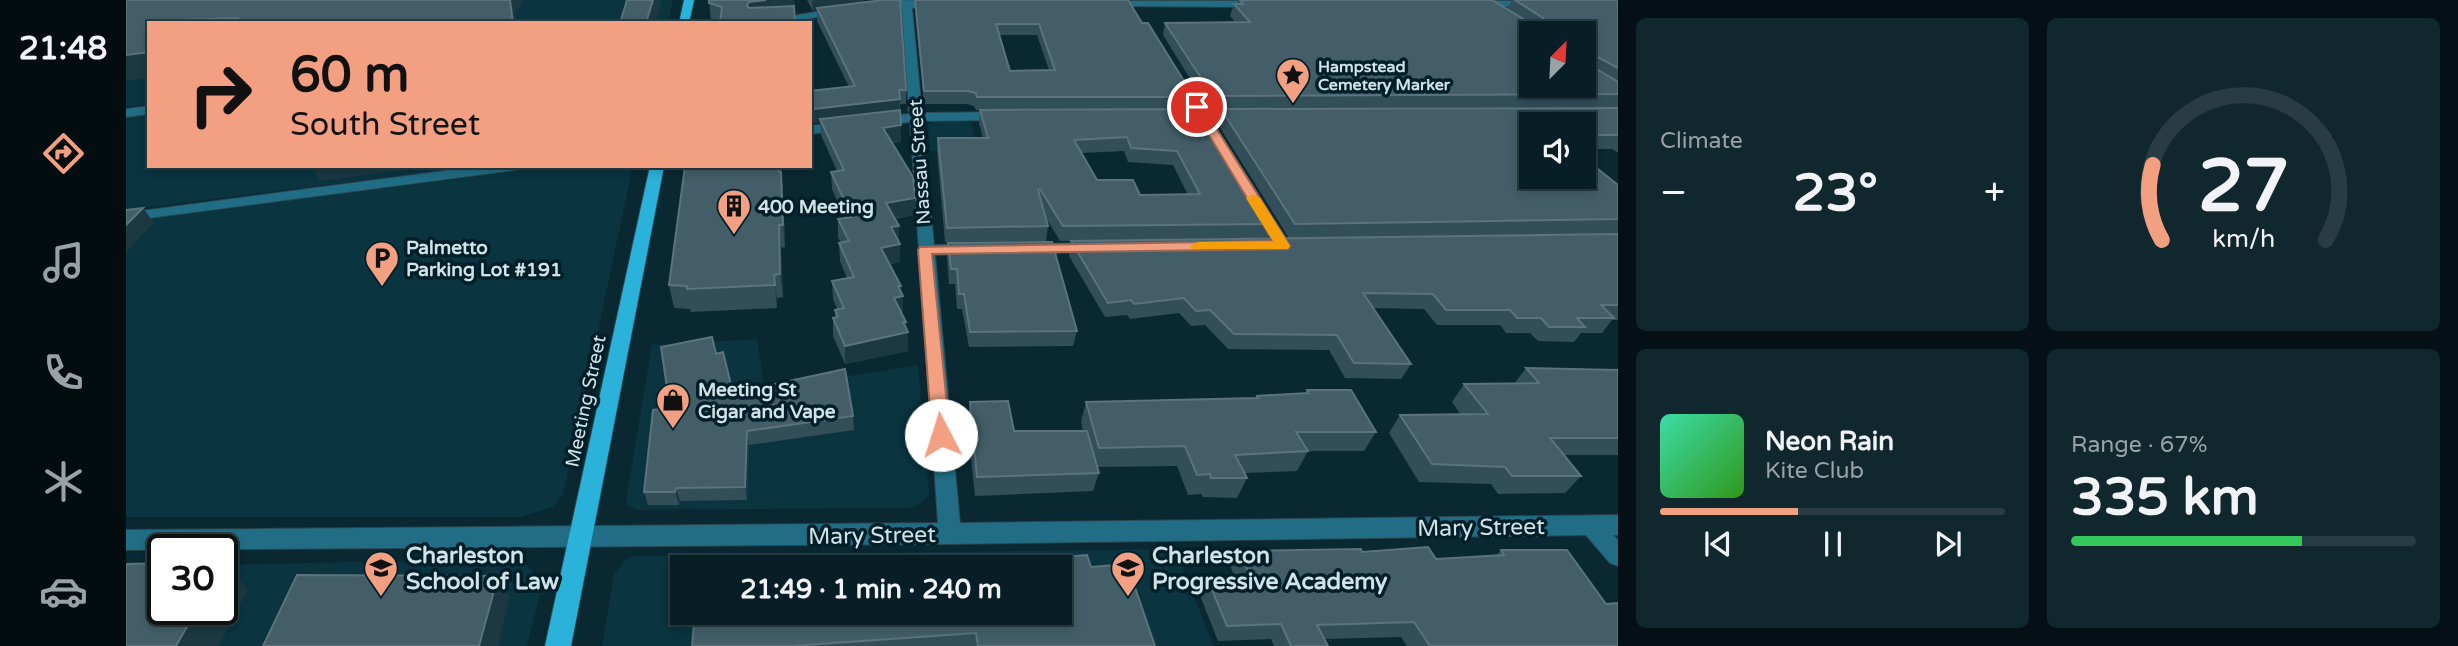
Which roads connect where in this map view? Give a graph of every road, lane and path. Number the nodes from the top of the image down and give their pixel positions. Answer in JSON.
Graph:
{"nodes":[{"id":1,"x":689,"y":0,"type":"edge"},
{"id":2,"x":906,"y":2,"type":"edge"},
{"id":3,"x":1134,"y":2,"type":"edge"},
{"id":4,"x":1484,"y":2,"type":"edge"},
{"id":5,"x":1094,"y":4,"type":"edge"},
{"id":6,"x":1270,"y":4,"type":"edge"},
{"id":7,"x":1464,"y":4,"type":"edge"},
{"id":8,"x":1542,"y":4,"type":"edge"},
{"id":9,"x":942,"y":5,"type":"edge"},
{"id":10,"x":1502,"y":14,"type":"edge"},
{"id":11,"x":684,"y":21,"type":"edge"},
{"id":12,"x":771,"y":21,"type":"edge"},
{"id":13,"x":1145,"y":21,"type":"edge"},
{"id":14,"x":1190,"y":95,"type":"edge"},
{"id":15,"x":147,"y":110,"type":"edge"},
{"id":16,"x":126,"y":113,"type":"edge"},
{"id":17,"x":1202,"y":114,"type":"junction"},
{"id":18,"x":1260,"y":114,"type":"edge"},
{"id":19,"x":1174,"y":115,"type":"edge"},
{"id":20,"x":1011,"y":116,"type":"edge"},
{"id":21,"x":917,"y":117,"type":"junction"},
{"id":22,"x":1210,"y":127,"type":"edge"},
{"id":23,"x":812,"y":130,"type":"edge"},
{"id":24,"x":499,"y":168,"type":"edge"},
{"id":25,"x":657,"y":168,"type":"edge"},
{"id":26,"x":1253,"y":198,"type":"edge"},
{"id":27,"x":126,"y":217,"type":"edge"},
{"id":28,"x":1262,"y":246,"type":"edge"},
{"id":29,"x":1115,"y":248,"type":"edge"},
{"id":30,"x":989,"y":249,"type":"edge"},
{"id":31,"x":1016,"y":249,"type":"edge"},
{"id":32,"x":925,"y":250,"type":"junction"},
{"id":33,"x":1591,"y":525,"type":"junction"},
{"id":34,"x":1618,"y":525,"type":"edge"},
{"id":35,"x":950,"y":534,"type":"junction"},
{"id":36,"x":580,"y":538,"type":"junction"},
{"id":37,"x":126,"y":540,"type":"edge"},
{"id":38,"x":1618,"y":556,"type":"edge"},
{"id":39,"x":558,"y":646,"type":"edge"}],
"edges":[{"from":1,"to":11,"type":"main road"},
{"from":2,"to":9,"type":"street"},
{"from":2,"to":12,"type":"street"},
{"from":2,"to":21,"type":"street","name":"Nassau Street"},
{"from":3,"to":5,"type":"street"},
{"from":3,"to":6,"type":"street"},
{"from":3,"to":13,"type":"street"},
{"from":4,"to":7,"type":"street"},
{"from":4,"to":8,"type":"street"},
{"from":4,"to":10,"type":"street"},
{"from":14,"to":17,"type":"street"},
{"from":15,"to":16,"type":"street"},
{"from":17,"to":18,"type":"street"},
{"from":17,"to":19,"type":"street"},
{"from":17,"to":22,"type":"street"},
{"from":20,"to":21,"type":"street"},
{"from":21,"to":23,"type":"street"},
{"from":21,"to":32,"type":"street","name":"Nassau Street"},
{"from":24,"to":27,"type":"street"},
{"from":25,"to":36,"type":"main road","name":"Meeting Street"},
{"from":26,"to":28,"type":"street"},
{"from":29,"to":31,"type":"street"},
{"from":30,"to":32,"type":"street"},
{"from":32,"to":35,"type":"street","name":"Nassau Street"},
{"from":33,"to":34,"type":"street","name":"Mary Street"},
{"from":33,"to":35,"type":"street","name":"Mary Street"},
{"from":33,"to":38,"type":"street"},
{"from":35,"to":36,"type":"street","name":"Mary Street"},
{"from":36,"to":37,"type":"street","name":"Mary Street"},
{"from":36,"to":39,"type":"main road","name":"Meeting Street"}]}
